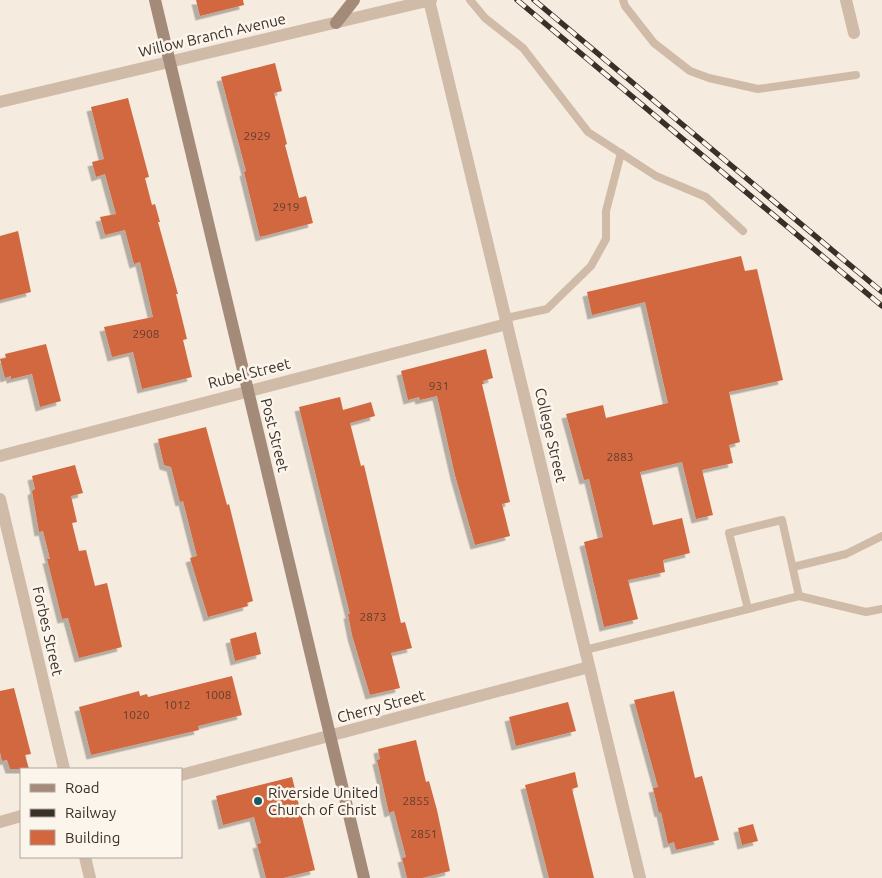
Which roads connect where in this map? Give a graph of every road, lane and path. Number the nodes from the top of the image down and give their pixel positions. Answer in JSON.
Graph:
{"nodes":[{"id":1,"x":155,"y":0,"type":"edge"},
{"id":2,"x":354,"y":0,"type":"edge"},
{"id":3,"x":430,"y":0,"type":"edge"},
{"id":4,"x":470,"y":0,"type":"edge"},
{"id":5,"x":623,"y":0,"type":"edge"},
{"id":6,"x":846,"y":0,"type":"edge"},
{"id":7,"x":336,"y":23,"type":"junction"},
{"id":8,"x":854,"y":33,"type":"dead end"},
{"id":9,"x":169,"y":61,"type":"junction"},
{"id":10,"x":856,"y":75,"type":"dead end"},
{"id":11,"x":0,"y":102,"type":"edge"},
{"id":12,"x":620,"y":153,"type":"junction"},
{"id":13,"x":743,"y":231,"type":"dead end"},
{"id":14,"x":507,"y":321,"type":"junction"},
{"id":15,"x":247,"y":390,"type":"junction"},
{"id":16,"x":0,"y":456,"type":"edge"},
{"id":17,"x":0,"y":499,"type":"edge"},
{"id":18,"x":882,"y":536,"type":"edge"},
{"id":19,"x":793,"y":568,"type":"junction"},
{"id":20,"x":800,"y":596,"type":"junction"},
{"id":21,"x":748,"y":609,"type":"junction"},
{"id":22,"x":882,"y":609,"type":"edge"},
{"id":23,"x":585,"y":650,"type":"junction"},
{"id":24,"x":589,"y":667,"type":"junction"},
{"id":25,"x":331,"y":736,"type":"junction"},
{"id":26,"x":64,"y":768,"type":"edge"},
{"id":27,"x":182,"y":775,"type":"edge"},
{"id":28,"x":20,"y":816,"type":"edge"},
{"id":29,"x":0,"y":822,"type":"edge"},
{"id":30,"x":85,"y":858,"type":"edge"},
{"id":31,"x":90,"y":878,"type":"edge"},
{"id":32,"x":364,"y":878,"type":"edge"},
{"id":33,"x":640,"y":878,"type":"edge"}],
"edges":[{"from":1,"to":9,"type":"street","name":"Post Street"},
{"from":2,"to":7,"type":"street"},
{"from":3,"to":7,"type":"street","name":"Willow Branch Avenue"},
{"from":3,"to":14,"type":"street","name":"College Street"},
{"from":4,"to":12,"type":"lane"},
{"from":5,"to":10,"type":"lane"},
{"from":6,"to":8,"type":"street"},
{"from":7,"to":9,"type":"street","name":"Willow Branch Avenue"},
{"from":9,"to":11,"type":"street","name":"Willow Branch Avenue"},
{"from":9,"to":15,"type":"street","name":"Post Street"},
{"from":12,"to":13,"type":"lane"},
{"from":12,"to":14,"type":"lane"},
{"from":14,"to":15,"type":"street","name":"Rubel Street"},
{"from":14,"to":23,"type":"street","name":"College Street"},
{"from":15,"to":16,"type":"street","name":"Rubel Street"},
{"from":15,"to":25,"type":"street","name":"Post Street"},
{"from":17,"to":26,"type":"street","name":"Forbes Street"},
{"from":18,"to":19,"type":"lane"},
{"from":19,"to":20,"type":"lane"},
{"from":19,"to":21,"type":"lane"},
{"from":20,"to":21,"type":"lane"},
{"from":20,"to":22,"type":"lane"},
{"from":21,"to":23,"type":"lane"},
{"from":23,"to":24,"type":"street","name":"College Street"},
{"from":24,"to":25,"type":"street","name":"Cherry Street"},
{"from":24,"to":33,"type":"street","name":"College Street"},
{"from":25,"to":27,"type":"street","name":"Cherry Street"},
{"from":25,"to":32,"type":"street","name":"Post Street"},
{"from":28,"to":29,"type":"street"},
{"from":30,"to":31,"type":"street"}]}
